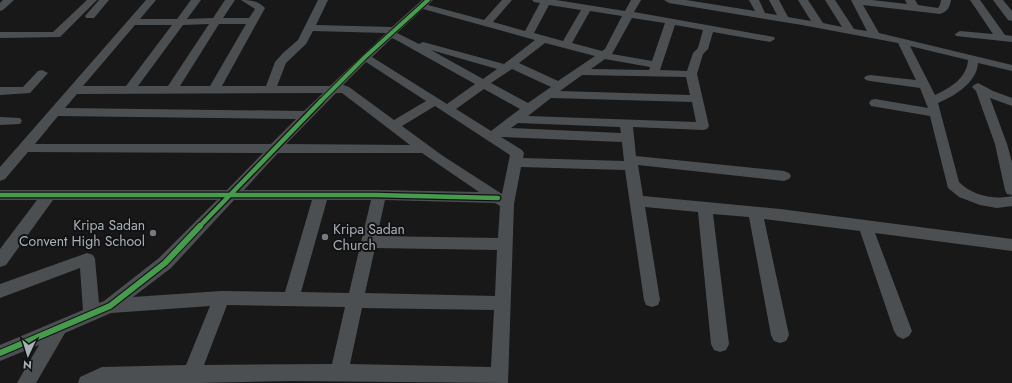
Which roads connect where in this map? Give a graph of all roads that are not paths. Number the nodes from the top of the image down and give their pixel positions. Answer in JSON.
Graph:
{"nodes":[{"id":1,"x":10,"y":0,"type":"edge"},
{"id":2,"x":92,"y":0,"type":"edge"},
{"id":3,"x":104,"y":0,"type":"edge"},
{"id":4,"x":152,"y":0,"type":"edge"},
{"id":5,"x":196,"y":0,"type":"edge"},
{"id":6,"x":230,"y":0,"type":"edge"},
{"id":7,"x":246,"y":0,"type":"edge"},
{"id":8,"x":323,"y":0,"type":"edge"},
{"id":9,"x":505,"y":0,"type":"edge"},
{"id":10,"x":636,"y":0,"type":"edge"},
{"id":11,"x":669,"y":0,"type":"edge"},
{"id":12,"x":754,"y":0,"type":"edge"},
{"id":13,"x":774,"y":0,"type":"edge"},
{"id":14,"x":803,"y":0,"type":"edge"},
{"id":15,"x":830,"y":0,"type":"edge"},
{"id":16,"x":857,"y":0,"type":"edge"},
{"id":17,"x":946,"y":0,"type":"edge"},
{"id":18,"x":974,"y":0,"type":"edge"},
{"id":19,"x":998,"y":0,"type":"edge"},
{"id":20,"x":541,"y":1,"type":"edge"},
{"id":21,"x":695,"y":2,"type":"edge"},
{"id":22,"x":425,"y":3,"type":"edge"},
{"id":23,"x":262,"y":4,"type":"edge"},
{"id":24,"x":912,"y":4,"type":"edge"},
{"id":25,"x":724,"y":5,"type":"edge"},
{"id":26,"x":0,"y":8,"type":"edge"},
{"id":27,"x":588,"y":8,"type":"junction"},
{"id":28,"x":628,"y":14,"type":"junction"},
{"id":29,"x":90,"y":16,"type":"dead end"},
{"id":30,"x":762,"y":16,"type":"junction"},
{"id":31,"x":1012,"y":18,"type":"edge"},
{"id":32,"x":784,"y":19,"type":"junction"},
{"id":33,"x":253,"y":21,"type":"junction"},
{"id":34,"x":133,"y":22,"type":"junction"},
{"id":35,"x":180,"y":22,"type":"junction"},
{"id":36,"x":216,"y":22,"type":"junction"},
{"id":37,"x":671,"y":22,"type":"junction"},
{"id":38,"x":487,"y":23,"type":"junction"},
{"id":39,"x":819,"y":25,"type":"junction"},
{"id":40,"x":310,"y":28,"type":"junction"},
{"id":41,"x":709,"y":28,"type":"junction"},
{"id":42,"x":850,"y":31,"type":"junction"},
{"id":43,"x":395,"y":34,"type":"junction"},
{"id":44,"x":528,"y":34,"type":"junction"},
{"id":45,"x":960,"y":34,"type":"dead end"},
{"id":46,"x":0,"y":35,"type":"edge"},
{"id":47,"x":875,"y":36,"type":"junction"},
{"id":48,"x":543,"y":39,"type":"junction"},
{"id":49,"x":770,"y":39,"type":"dead end"},
{"id":50,"x":1007,"y":39,"type":"edge"},
{"id":51,"x":902,"y":41,"type":"junction"},
{"id":52,"x":566,"y":44,"type":"junction"},
{"id":53,"x":603,"y":55,"type":"junction"},
{"id":54,"x":365,"y":57,"type":"junction"},
{"id":55,"x":973,"y":58,"type":"junction"},
{"id":56,"x":508,"y":66,"type":"junction"},
{"id":57,"x":1012,"y":68,"type":"edge"},
{"id":58,"x":654,"y":69,"type":"junction"},
{"id":59,"x":579,"y":72,"type":"junction"},
{"id":60,"x":42,"y":73,"type":"dead end"},
{"id":61,"x":691,"y":74,"type":"junction"},
{"id":62,"x":968,"y":77,"type":"junction"},
{"id":63,"x":870,"y":78,"type":"dead end"},
{"id":64,"x":482,"y":83,"type":"junction"},
{"id":65,"x":559,"y":86,"type":"junction"},
{"id":66,"x":924,"y":86,"type":"junction"},
{"id":67,"x":172,"y":89,"type":"junction"},
{"id":68,"x":214,"y":89,"type":"junction"},
{"id":69,"x":270,"y":89,"type":"junction"},
{"id":70,"x":333,"y":89,"type":"junction"},
{"id":71,"x":981,"y":89,"type":"junction"},
{"id":72,"x":74,"y":90,"type":"junction"},
{"id":73,"x":129,"y":90,"type":"junction"},
{"id":74,"x":0,"y":91,"type":"edge"},
{"id":75,"x":548,"y":94,"type":"junction"},
{"id":76,"x":697,"y":100,"type":"junction"},
{"id":77,"x":435,"y":101,"type":"junction"},
{"id":78,"x":1012,"y":102,"type":"edge"},
{"id":79,"x":875,"y":103,"type":"dead end"},
{"id":80,"x":933,"y":107,"type":"junction"},
{"id":81,"x":448,"y":109,"type":"junction"},
{"id":82,"x":529,"y":109,"type":"junction"},
{"id":83,"x":55,"y":112,"type":"junction"},
{"id":84,"x":307,"y":115,"type":"junction"},
{"id":85,"x":515,"y":119,"type":"junction"},
{"id":86,"x":0,"y":121,"type":"edge"},
{"id":87,"x":16,"y":121,"type":"dead end"},
{"id":88,"x":626,"y":124,"type":"junction"},
{"id":89,"x":393,"y":126,"type":"junction"},
{"id":90,"x":495,"y":135,"type":"junction"},
{"id":91,"x":628,"y":138,"type":"junction"},
{"id":92,"x":24,"y":148,"type":"junction"},
{"id":93,"x":425,"y":149,"type":"junction"},
{"id":94,"x":273,"y":150,"type":"junction"},
{"id":95,"x":6,"y":162,"type":"edge"},
{"id":96,"x":515,"y":162,"type":"junction"},
{"id":97,"x":631,"y":163,"type":"junction"},
{"id":98,"x":0,"y":176,"type":"edge"},
{"id":99,"x":784,"y":176,"type":"dead end"},
{"id":100,"x":1012,"y":190,"type":"edge"},
{"id":101,"x":0,"y":195,"type":"edge"},
{"id":102,"x":320,"y":195,"type":"junction"},
{"id":103,"x":379,"y":195,"type":"junction"},
{"id":104,"x":48,"y":196,"type":"junction"},
{"id":105,"x":229,"y":196,"type":"junction"},
{"id":106,"x":503,"y":201,"type":"junction"},
{"id":107,"x":637,"y":201,"type":"junction"},
{"id":108,"x":1012,"y":201,"type":"edge"},
{"id":109,"x":705,"y":208,"type":"junction"},
{"id":110,"x":755,"y":213,"type":"junction"},
{"id":111,"x":865,"y":225,"type":"junction"},
{"id":112,"x":368,"y":242,"type":"junction"},
{"id":113,"x":505,"y":244,"type":"junction"},
{"id":114,"x":1012,"y":245,"type":"edge"},
{"id":115,"x":0,"y":261,"type":"edge"},
{"id":116,"x":0,"y":291,"type":"edge"},
{"id":117,"x":221,"y":298,"type":"junction"},
{"id":118,"x":291,"y":299,"type":"junction"},
{"id":119,"x":356,"y":300,"type":"junction"},
{"id":120,"x":652,"y":300,"type":"dead end"},
{"id":121,"x":502,"y":303,"type":"junction"},
{"id":122,"x":110,"y":306,"type":"junction"},
{"id":123,"x":92,"y":314,"type":"junction"},
{"id":124,"x":58,"y":329,"type":"junction"},
{"id":125,"x":903,"y":331,"type":"dead end"},
{"id":126,"x":780,"y":335,"type":"dead end"},
{"id":127,"x":720,"y":344,"type":"dead end"},
{"id":128,"x":0,"y":353,"type":"edge"},
{"id":129,"x":339,"y":373,"type":"junction"},
{"id":130,"x":191,"y":378,"type":"edge"},
{"id":131,"x":265,"y":378,"type":"edge"},
{"id":132,"x":499,"y":379,"type":"edge"},
{"id":133,"x":110,"y":380,"type":"edge"},
{"id":134,"x":26,"y":383,"type":"edge"},
{"id":135,"x":87,"y":383,"type":"edge"}],
"edges":[{"from":1,"to":26,"type":"street"},
{"from":2,"to":46,"type":"street"},
{"from":3,"to":29,"type":"street"},
{"from":4,"to":34,"type":"street"},
{"from":5,"to":35,"type":"street"},
{"from":6,"to":36,"type":"street"},
{"from":7,"to":23,"type":"street"},
{"from":8,"to":40,"type":"street"},
{"from":9,"to":38,"type":"street"},
{"from":10,"to":28,"type":"street"},
{"from":11,"to":21,"type":"street"},
{"from":12,"to":30,"type":"street"},
{"from":13,"to":32,"type":"street"},
{"from":14,"to":39,"type":"street"},
{"from":15,"to":42,"type":"street"},
{"from":16,"to":24,"type":"street"},
{"from":16,"to":47,"type":"street"},
{"from":17,"to":24,"type":"street"},
{"from":18,"to":50,"type":"street"},
{"from":19,"to":31,"type":"street"},
{"from":20,"to":27,"type":"street"},
{"from":20,"to":44,"type":"street"},
{"from":21,"to":25,"type":"street"},
{"from":22,"to":38,"type":"street"},
{"from":22,"to":43,"type":"street"},
{"from":23,"to":33,"type":"street"},
{"from":25,"to":30,"type":"street"},
{"from":27,"to":28,"type":"street"},
{"from":27,"to":52,"type":"street"},
{"from":28,"to":37,"type":"street"},
{"from":28,"to":53,"type":"street"},
{"from":30,"to":32,"type":"street"},
{"from":32,"to":39,"type":"street"},
{"from":33,"to":36,"type":"street"},
{"from":33,"to":68,"type":"street"},
{"from":34,"to":35,"type":"street"},
{"from":34,"to":72,"type":"street"},
{"from":35,"to":36,"type":"street"},
{"from":35,"to":73,"type":"street"},
{"from":36,"to":67,"type":"street"},
{"from":37,"to":41,"type":"street"},
{"from":37,"to":58,"type":"street"},
{"from":38,"to":44,"type":"street"},
{"from":39,"to":42,"type":"street"},
{"from":40,"to":43,"type":"street"},
{"from":40,"to":69,"type":"street"},
{"from":41,"to":49,"type":"street"},
{"from":41,"to":61,"type":"street"},
{"from":42,"to":47,"type":"street"},
{"from":43,"to":54,"type":"street"},
{"from":43,"to":56,"type":"street"},
{"from":43,"to":64,"type":"street"},
{"from":44,"to":48,"type":"street"},
{"from":45,"to":50,"type":"street"},
{"from":47,"to":51,"type":"street"},
{"from":48,"to":52,"type":"street"},
{"from":48,"to":56,"type":"street"},
{"from":51,"to":55,"type":"street"},
{"from":51,"to":66,"type":"street"},
{"from":52,"to":53,"type":"street"},
{"from":53,"to":58,"type":"street"},
{"from":53,"to":59,"type":"street"},
{"from":54,"to":70,"type":"street"},
{"from":54,"to":77,"type":"street"},
{"from":55,"to":57,"type":"street"},
{"from":55,"to":62,"type":"street"},
{"from":56,"to":64,"type":"street"},
{"from":56,"to":65,"type":"street"},
{"from":58,"to":59,"type":"street"},
{"from":58,"to":61,"type":"street"},
{"from":59,"to":65,"type":"street"},
{"from":60,"to":74,"type":"street"},
{"from":61,"to":76,"type":"street"},
{"from":62,"to":71,"type":"street"},
{"from":62,"to":80,"type":"street"},
{"from":63,"to":66,"type":"street"},
{"from":64,"to":81,"type":"street"},
{"from":64,"to":82,"type":"street"},
{"from":65,"to":75,"type":"street"},
{"from":66,"to":80,"type":"street"},
{"from":67,"to":68,"type":"street"},
{"from":67,"to":73,"type":"street"},
{"from":68,"to":69,"type":"street"},
{"from":69,"to":70,"type":"street"},
{"from":70,"to":84,"type":"street"},
{"from":70,"to":89,"type":"street"},
{"from":71,"to":78,"type":"street"},
{"from":71,"to":100,"type":"street"},
{"from":72,"to":73,"type":"street"},
{"from":72,"to":83,"type":"street"},
{"from":75,"to":76,"type":"street"},
{"from":75,"to":82,"type":"street"},
{"from":76,"to":88,"type":"street"},
{"from":77,"to":81,"type":"street"},
{"from":77,"to":89,"type":"street"},
{"from":79,"to":80,"type":"street"},
{"from":80,"to":108,"type":"street"},
{"from":81,"to":90,"type":"street"},
{"from":82,"to":85,"type":"street"},
{"from":83,"to":84,"type":"street"},
{"from":83,"to":92,"type":"street"},
{"from":84,"to":94,"type":"street"},
{"from":85,"to":88,"type":"street"},
{"from":85,"to":90,"type":"street"},
{"from":86,"to":87,"type":"street"},
{"from":88,"to":91,"type":"street"},
{"from":89,"to":93,"type":"street"},
{"from":90,"to":91,"type":"street"},
{"from":90,"to":96,"type":"street"},
{"from":91,"to":97,"type":"street"},
{"from":92,"to":94,"type":"street"},
{"from":92,"to":95,"type":"street"},
{"from":93,"to":94,"type":"street"},
{"from":93,"to":106,"type":"street"},
{"from":94,"to":105,"type":"street"},
{"from":95,"to":98,"type":"street"},
{"from":96,"to":97,"type":"street"},
{"from":96,"to":106,"type":"street"},
{"from":97,"to":99,"type":"street"},
{"from":97,"to":107,"type":"street"},
{"from":101,"to":104,"type":"street"},
{"from":102,"to":103,"type":"street"},
{"from":102,"to":105,"type":"street"},
{"from":102,"to":118,"type":"street"},
{"from":103,"to":106,"type":"street"},
{"from":103,"to":112,"type":"street"},
{"from":104,"to":105,"type":"street"},
{"from":104,"to":115,"type":"street"},
{"from":105,"to":122,"type":"street"},
{"from":106,"to":113,"type":"street"},
{"from":107,"to":109,"type":"street"},
{"from":107,"to":120,"type":"street"},
{"from":109,"to":110,"type":"street"},
{"from":109,"to":127,"type":"street"},
{"from":110,"to":111,"type":"street"},
{"from":110,"to":126,"type":"street"},
{"from":111,"to":114,"type":"street"},
{"from":111,"to":125,"type":"street"},
{"from":112,"to":113,"type":"street"},
{"from":112,"to":119,"type":"street"},
{"from":113,"to":121,"type":"street"},
{"from":116,"to":123,"type":"street"},
{"from":117,"to":118,"type":"street"},
{"from":117,"to":122,"type":"street"},
{"from":117,"to":130,"type":"street"},
{"from":118,"to":119,"type":"street"},
{"from":119,"to":121,"type":"street"},
{"from":119,"to":129,"type":"street"},
{"from":121,"to":132,"type":"street"},
{"from":122,"to":123,"type":"street"},
{"from":123,"to":124,"type":"street"},
{"from":124,"to":128,"type":"street"},
{"from":124,"to":134,"type":"street"},
{"from":129,"to":131,"type":"street"},
{"from":129,"to":132,"type":"street"},
{"from":130,"to":131,"type":"street"},
{"from":130,"to":133,"type":"street"},
{"from":133,"to":135,"type":"street"}]}
